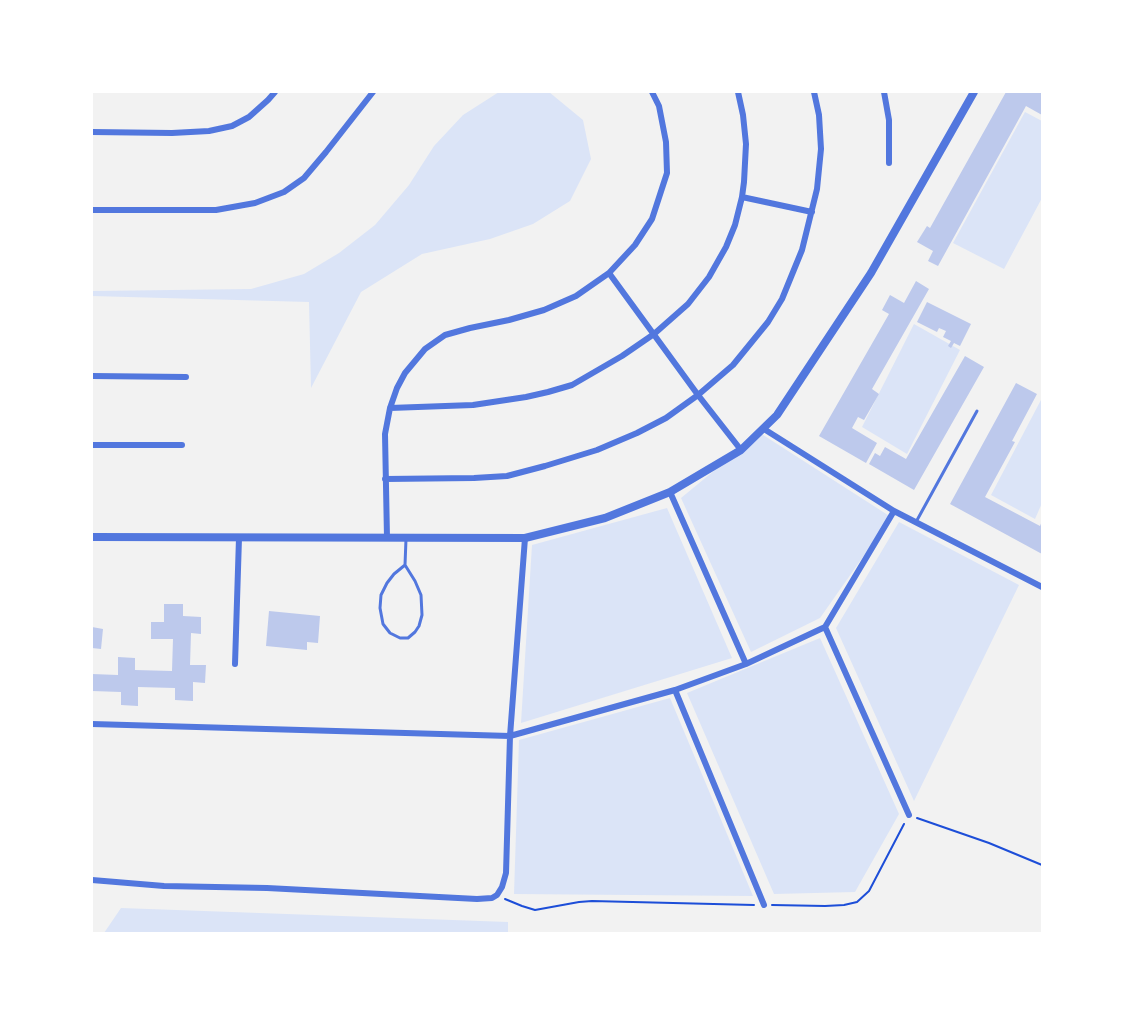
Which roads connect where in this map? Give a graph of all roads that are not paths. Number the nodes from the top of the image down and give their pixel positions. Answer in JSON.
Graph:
{"nodes":[{"id":1,"x":276,"y":92,"type":"edge"},
{"id":2,"x":373,"y":92,"type":"edge"},
{"id":3,"x":652,"y":92,"type":"edge"},
{"id":4,"x":738,"y":92,"type":"edge"},
{"id":5,"x":814,"y":92,"type":"edge"},
{"id":6,"x":884,"y":92,"type":"edge"},
{"id":7,"x":974,"y":92,"type":"edge"},
{"id":8,"x":92,"y":132,"type":"edge"},
{"id":9,"x":889,"y":163,"type":"dead end"},
{"id":10,"x":742,"y":197,"type":"junction"},
{"id":11,"x":92,"y":210,"type":"edge"},
{"id":12,"x":812,"y":212,"type":"junction"},
{"id":13,"x":609,"y":273,"type":"junction"},
{"id":14,"x":654,"y":334,"type":"junction"},
{"id":15,"x":92,"y":375,"type":"edge"},
{"id":16,"x":186,"y":377,"type":"dead end"},
{"id":17,"x":698,"y":395,"type":"junction"},
{"id":18,"x":390,"y":408,"type":"junction"},
{"id":19,"x":977,"y":411,"type":"dead end"},
{"id":20,"x":764,"y":429,"type":"junction"},
{"id":21,"x":92,"y":445,"type":"edge"},
{"id":22,"x":182,"y":445,"type":"dead end"},
{"id":23,"x":741,"y":450,"type":"junction"},
{"id":24,"x":385,"y":479,"type":"junction"},
{"id":25,"x":669,"y":492,"type":"junction"},
{"id":26,"x":894,"y":511,"type":"junction"},
{"id":27,"x":916,"y":522,"type":"junction"},
{"id":28,"x":92,"y":537,"type":"edge"},
{"id":29,"x":239,"y":538,"type":"junction"},
{"id":30,"x":387,"y":538,"type":"junction"},
{"id":31,"x":525,"y":538,"type":"junction"},
{"id":32,"x":406,"y":539,"type":"junction"},
{"id":33,"x":405,"y":565,"type":"junction"},
{"id":34,"x":1042,"y":587,"type":"edge"},
{"id":35,"x":825,"y":627,"type":"junction"},
{"id":36,"x":236,"y":664,"type":"dead end"},
{"id":37,"x":747,"y":664,"type":"junction"},
{"id":38,"x":675,"y":690,"type":"junction"},
{"id":39,"x":92,"y":724,"type":"edge"},
{"id":40,"x":510,"y":736,"type":"junction"},
{"id":41,"x":909,"y":816,"type":"road end"},
{"id":42,"x":92,"y":880,"type":"edge"},
{"id":43,"x":764,"y":905,"type":"road end"}],
"edges":[{"from":1,"to":8,"type":"street"},
{"from":2,"to":11,"type":"street"},
{"from":3,"to":13,"type":"street"},
{"from":4,"to":10,"type":"street"},
{"from":5,"to":12,"type":"street"},
{"from":6,"to":9,"type":"street"},
{"from":7,"to":20,"type":"street"},
{"from":10,"to":12,"type":"street"},
{"from":10,"to":14,"type":"street"},
{"from":12,"to":17,"type":"street"},
{"from":13,"to":14,"type":"street"},
{"from":13,"to":18,"type":"street"},
{"from":14,"to":17,"type":"street"},
{"from":14,"to":18,"type":"street"},
{"from":15,"to":16,"type":"street"},
{"from":17,"to":23,"type":"street"},
{"from":17,"to":24,"type":"street"},
{"from":18,"to":24,"type":"street"},
{"from":19,"to":27,"type":"lane"},
{"from":20,"to":23,"type":"street"},
{"from":20,"to":26,"type":"street"},
{"from":21,"to":22,"type":"street"},
{"from":23,"to":25,"type":"street"},
{"from":24,"to":30,"type":"street"},
{"from":25,"to":31,"type":"street"},
{"from":25,"to":37,"type":"street"},
{"from":26,"to":27,"type":"street"},
{"from":26,"to":35,"type":"street"},
{"from":27,"to":34,"type":"street"},
{"from":28,"to":29,"type":"street"},
{"from":29,"to":30,"type":"street"},
{"from":29,"to":36,"type":"street"},
{"from":30,"to":32,"type":"street"},
{"from":31,"to":32,"type":"street"},
{"from":31,"to":40,"type":"street"},
{"from":32,"to":33,"type":"lane"},
{"from":33,"to":33,"type":"lane"},
{"from":35,"to":37,"type":"street"},
{"from":35,"to":41,"type":"street"},
{"from":37,"to":38,"type":"street"},
{"from":38,"to":40,"type":"street"},
{"from":38,"to":43,"type":"street"},
{"from":39,"to":40,"type":"street"},
{"from":40,"to":42,"type":"street"}]}
